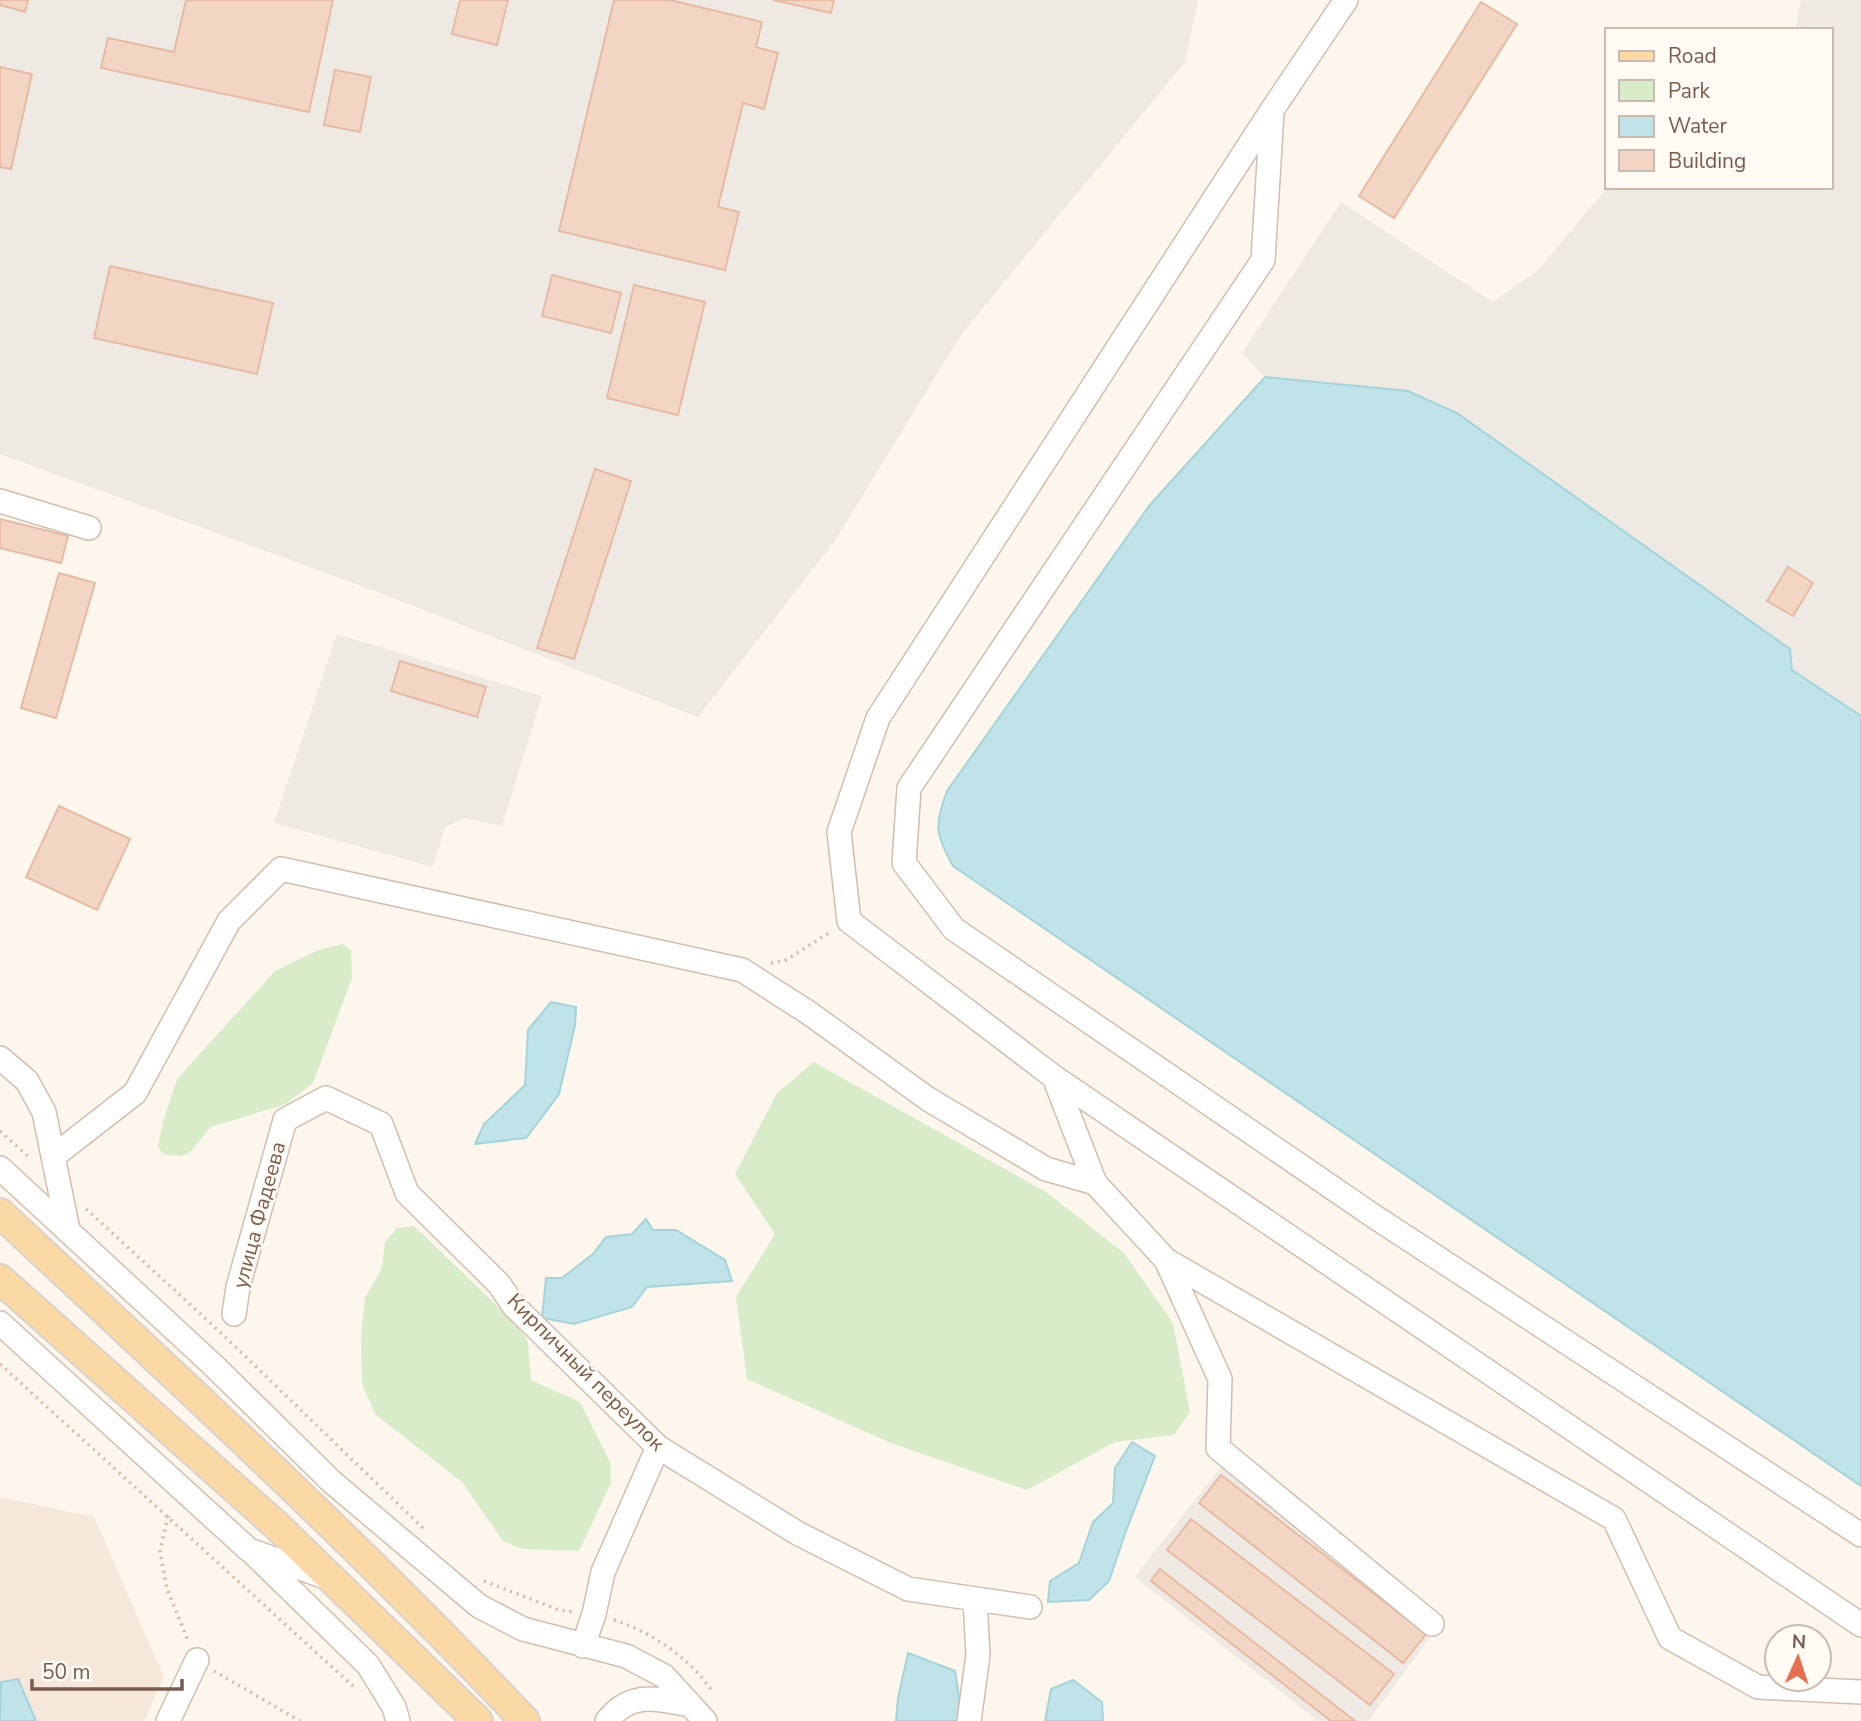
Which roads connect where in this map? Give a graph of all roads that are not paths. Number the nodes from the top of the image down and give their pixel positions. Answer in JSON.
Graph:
{"nodes":[{"id":1,"x":1346,"y":0,"type":"edge"},
{"id":2,"x":1272,"y":110,"type":"junction"},
{"id":3,"x":0,"y":501,"type":"edge"},
{"id":4,"x":89,"y":528,"type":"dead end"},
{"id":5,"x":0,"y":1058,"type":"edge"},
{"id":6,"x":1054,"y":1077,"type":"junction"},
{"id":7,"x":326,"y":1098,"type":"joint"},
{"id":8,"x":54,"y":1156,"type":"junction"},
{"id":9,"x":0,"y":1168,"type":"edge"},
{"id":10,"x":1095,"y":1183,"type":"junction"},
{"id":11,"x":0,"y":1213,"type":"edge"},
{"id":12,"x":68,"y":1230,"type":"junction"},
{"id":13,"x":1166,"y":1260,"type":"junction"},
{"id":14,"x":0,"y":1279,"type":"edge"},
{"id":15,"x":234,"y":1314,"type":"dead end"},
{"id":16,"x":0,"y":1323,"type":"edge"},
{"id":17,"x":658,"y":1447,"type":"junction"},
{"id":18,"x":332,"y":1482,"type":"junction"},
{"id":19,"x":1861,"y":1535,"type":"edge"},
{"id":20,"x":349,"y":1542,"type":"junction"},
{"id":21,"x":249,"y":1550,"type":"junction"},
{"id":22,"x":332,"y":1580,"type":"junction"},
{"id":23,"x":975,"y":1599,"type":"junction"},
{"id":24,"x":1030,"y":1607,"type":"dead end"},
{"id":25,"x":1432,"y":1624,"type":"dead end"},
{"id":26,"x":1861,"y":1625,"type":"edge"},
{"id":27,"x":583,"y":1646,"type":"junction"},
{"id":28,"x":197,"y":1660,"type":"road end"},
{"id":29,"x":1861,"y":1692,"type":"edge"},
{"id":30,"x":698,"y":1713,"type":"edge"},
{"id":31,"x":169,"y":1721,"type":"edge"},
{"id":32,"x":398,"y":1721,"type":"edge"},
{"id":33,"x":478,"y":1721,"type":"edge"},
{"id":34,"x":525,"y":1721,"type":"edge"},
{"id":35,"x":607,"y":1721,"type":"edge"},
{"id":36,"x":969,"y":1721,"type":"edge"}],
"edges":[{"from":1,"to":2,"type":"street"},
{"from":2,"to":6,"type":"street"},
{"from":2,"to":19,"type":"street"},
{"from":3,"to":4,"type":"street"},
{"from":5,"to":8,"type":"street"},
{"from":6,"to":10,"type":"street"},
{"from":6,"to":26,"type":"street"},
{"from":7,"to":15,"type":"street","name":"улица Фадеева"},
{"from":7,"to":17,"type":"street","name":"Кирпичный переулок"},
{"from":8,"to":10,"type":"street"},
{"from":8,"to":12,"type":"street"},
{"from":9,"to":12,"type":"street"},
{"from":10,"to":13,"type":"street"},
{"from":11,"to":20,"type":"main road"},
{"from":12,"to":18,"type":"street"},
{"from":13,"to":25,"type":"street"},
{"from":13,"to":29,"type":"street"},
{"from":14,"to":22,"type":"main road"},
{"from":16,"to":21,"type":"street"},
{"from":17,"to":23,"type":"street","name":"Кирпичный переулок"},
{"from":17,"to":27,"type":"street"},
{"from":18,"to":20,"type":"street"},
{"from":18,"to":27,"type":"street"},
{"from":20,"to":34,"type":"main road"},
{"from":21,"to":22,"type":"street"},
{"from":21,"to":32,"type":"street"},
{"from":22,"to":33,"type":"main road"},
{"from":23,"to":24,"type":"street","name":"Кирпичный переулок"},
{"from":23,"to":36,"type":"street"},
{"from":27,"to":30,"type":"street"},
{"from":28,"to":31,"type":"street"},
{"from":30,"to":35,"type":"street"}]}
